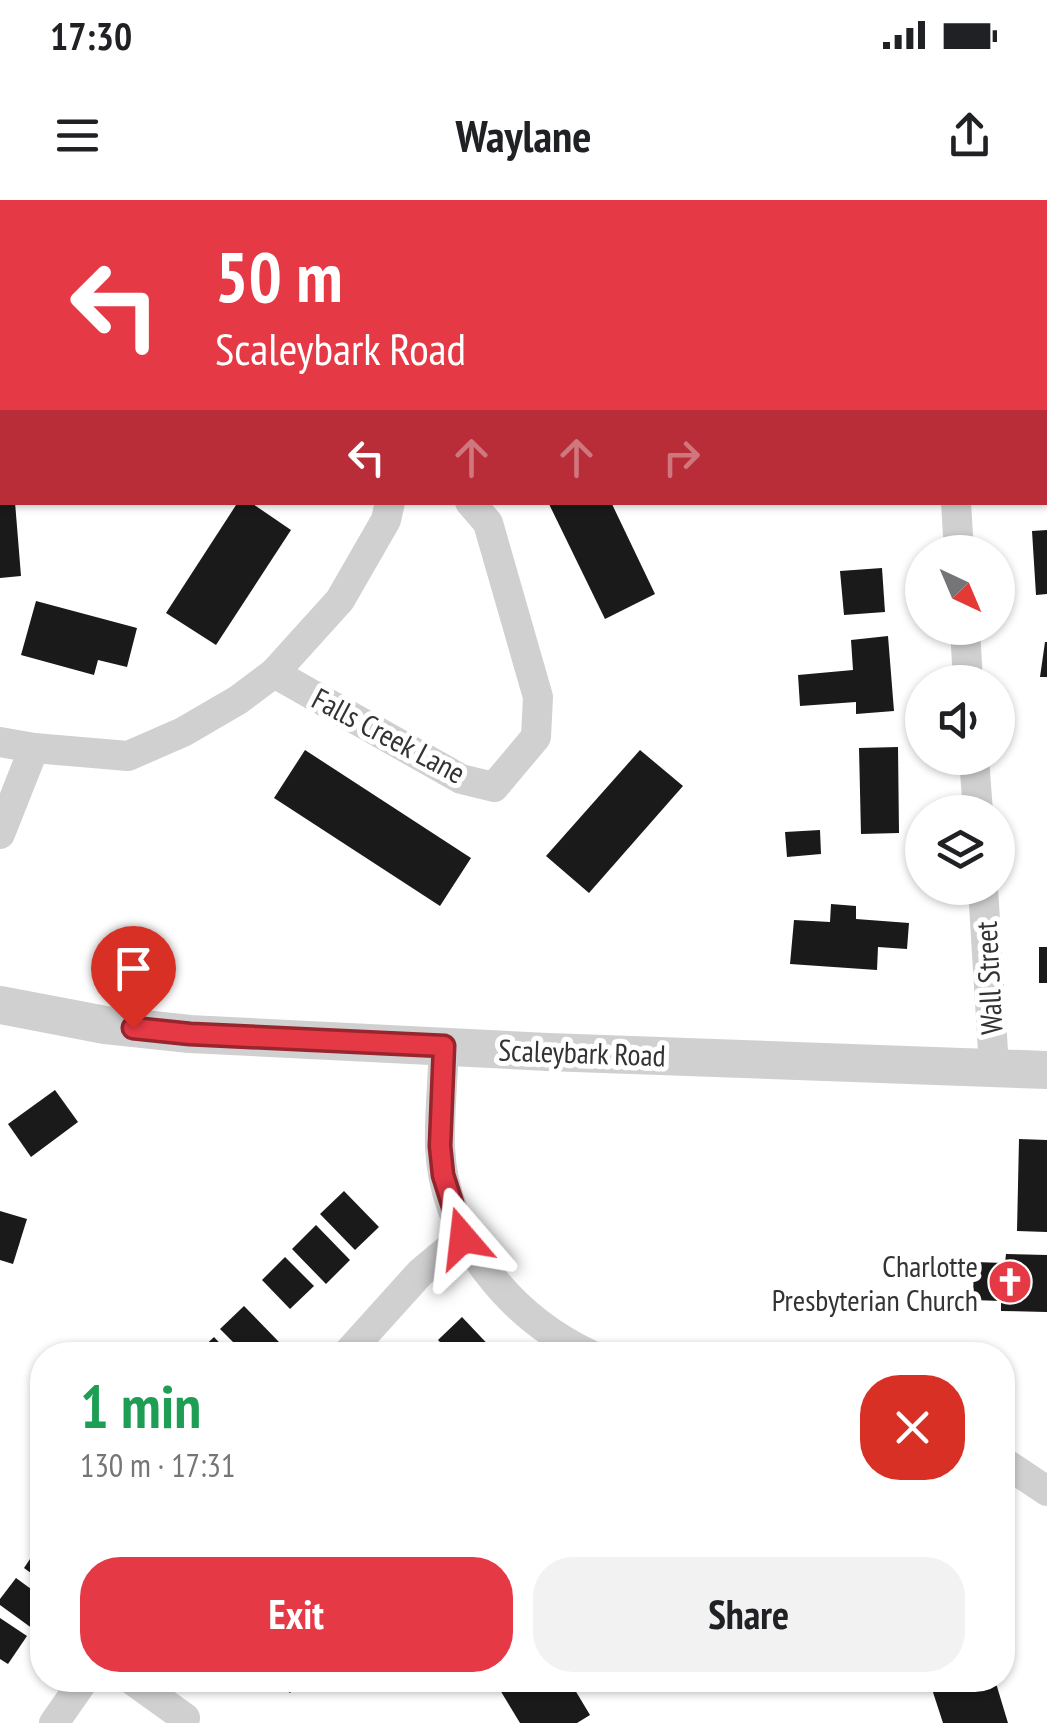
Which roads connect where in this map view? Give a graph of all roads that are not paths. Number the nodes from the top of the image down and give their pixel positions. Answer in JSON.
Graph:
{"nodes":[{"id":1,"x":389,"y":505,"type":"edge"},
{"id":2,"x":473,"y":505,"type":"edge"},
{"id":3,"x":956,"y":505,"type":"edge"},
{"id":4,"x":958,"y":535,"type":"edge"},
{"id":5,"x":274,"y":673,"type":"junction"},
{"id":6,"x":0,"y":742,"type":"edge"},
{"id":7,"x":34,"y":748,"type":"junction"},
{"id":8,"x":0,"y":834,"type":"edge"},
{"id":9,"x":984,"y":905,"type":"edge"},
{"id":10,"x":0,"y":1005,"type":"edge"},
{"id":11,"x":444,"y":1046,"type":"junction"},
{"id":12,"x":994,"y":1068,"type":"junction"},
{"id":13,"x":1047,"y":1070,"type":"edge"},
{"id":14,"x":463,"y":1238,"type":"junction"},
{"id":15,"x":358,"y":1342,"type":"edge"},
{"id":16,"x":564,"y":1342,"type":"edge"},
{"id":17,"x":1015,"y":1469,"type":"edge"},
{"id":18,"x":1047,"y":1490,"type":"edge"},
{"id":19,"x":76,"y":1692,"type":"edge"},
{"id":20,"x":149,"y":1692,"type":"edge"},
{"id":21,"x":185,"y":1718,"type":"dead end"},
{"id":22,"x":54,"y":1723,"type":"edge"}],
"edges":[{"from":1,"to":5,"type":"street","name":"Falls Creek Lane"},
{"from":2,"to":5,"type":"street","name":"Falls Creek Lane"},
{"from":3,"to":4,"type":"street"},
{"from":5,"to":7,"type":"street","name":"Falls Creek Lane"},
{"from":6,"to":7,"type":"street","name":"Falls Creek Lane"},
{"from":7,"to":8,"type":"street"},
{"from":9,"to":12,"type":"street","name":"Wall Street"},
{"from":10,"to":11,"type":"street","name":"Scaleybark Road"},
{"from":11,"to":12,"type":"street","name":"Scaleybark Road"},
{"from":11,"to":14,"type":"street"},
{"from":12,"to":13,"type":"street","name":"Scaleybark Road"},
{"from":14,"to":15,"type":"street"},
{"from":14,"to":16,"type":"street"},
{"from":17,"to":18,"type":"street"},
{"from":19,"to":22,"type":"street"},
{"from":20,"to":21,"type":"street"}]}
